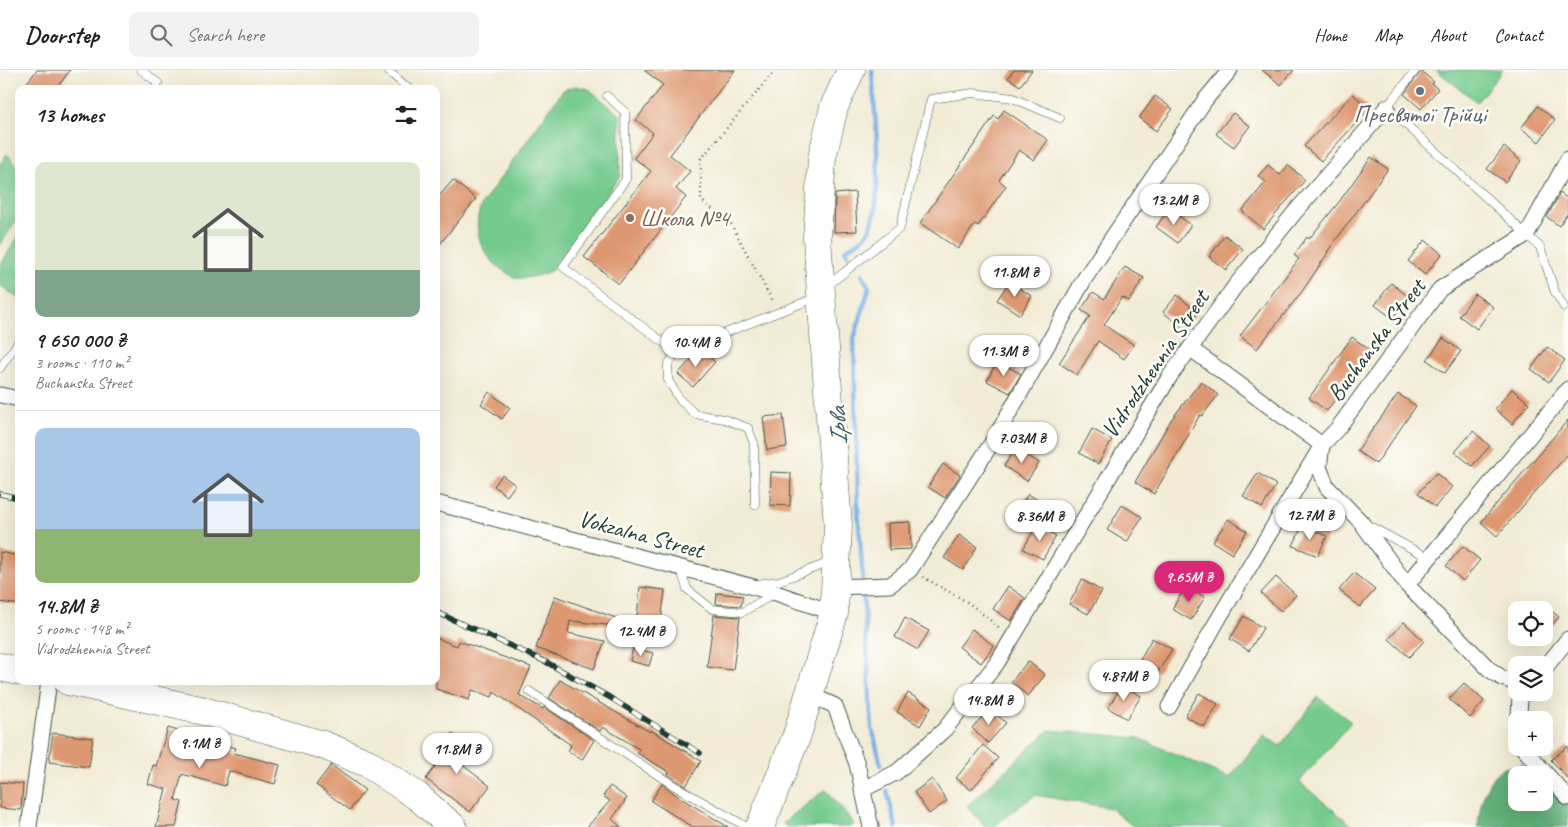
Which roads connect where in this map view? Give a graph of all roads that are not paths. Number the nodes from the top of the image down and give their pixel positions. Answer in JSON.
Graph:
{"nodes":[{"id":1,"x":141,"y":70,"type":"edge"},
{"id":2,"x":387,"y":70,"type":"edge"},
{"id":3,"x":851,"y":70,"type":"edge"},
{"id":4,"x":1230,"y":70,"type":"edge"},
{"id":5,"x":1416,"y":70,"type":"edge"},
{"id":6,"x":157,"y":85,"type":"edge"},
{"id":7,"x":404,"y":85,"type":"edge"},
{"id":8,"x":607,"y":96,"type":"dead end"},
{"id":9,"x":1387,"y":107,"type":"junction"},
{"id":10,"x":1060,"y":118,"type":"dead end"},
{"id":11,"x":1568,"y":159,"type":"edge"},
{"id":12,"x":1527,"y":234,"type":"junction"},
{"id":13,"x":820,"y":297,"type":"junction"},
{"id":14,"x":1564,"y":307,"type":"dead end"},
{"id":15,"x":15,"y":347,"type":"edge"},
{"id":16,"x":1191,"y":349,"type":"junction"},
{"id":17,"x":676,"y":352,"type":"junction"},
{"id":18,"x":0,"y":368,"type":"edge"},
{"id":19,"x":1568,"y":389,"type":"edge"},
{"id":20,"x":0,"y":395,"type":"edge"},
{"id":21,"x":15,"y":398,"type":"edge"},
{"id":22,"x":1322,"y":445,"type":"junction"},
{"id":23,"x":440,"y":504,"type":"edge"},
{"id":24,"x":755,"y":505,"type":"dead end"},
{"id":25,"x":1361,"y":522,"type":"junction"},
{"id":26,"x":1429,"y":558,"type":"junction"},
{"id":27,"x":836,"y":560,"type":"junction"},
{"id":28,"x":680,"y":567,"type":"junction"},
{"id":29,"x":747,"y":585,"type":"junction"},
{"id":30,"x":1407,"y":585,"type":"junction"},
{"id":31,"x":776,"y":593,"type":"junction"},
{"id":32,"x":835,"y":600,"type":"junction"},
{"id":33,"x":1568,"y":638,"type":"edge"},
{"id":34,"x":1553,"y":657,"type":"edge"},
{"id":35,"x":0,"y":667,"type":"edge"},
{"id":36,"x":15,"y":670,"type":"edge"},
{"id":37,"x":1508,"y":681,"type":"edge"},
{"id":38,"x":48,"y":685,"type":"edge"},
{"id":39,"x":86,"y":685,"type":"edge"},
{"id":40,"x":529,"y":690,"type":"dead end"},
{"id":41,"x":809,"y":694,"type":"junction"},
{"id":42,"x":1169,"y":707,"type":"dead end"},
{"id":43,"x":1530,"y":756,"type":"edge"},
{"id":44,"x":862,"y":790,"type":"junction"},
{"id":45,"x":1568,"y":798,"type":"edge"},
{"id":46,"x":29,"y":827,"type":"edge"},
{"id":47,"x":453,"y":827,"type":"edge"},
{"id":48,"x":747,"y":827,"type":"edge"},
{"id":49,"x":760,"y":827,"type":"edge"},
{"id":50,"x":872,"y":827,"type":"edge"}],
"edges":[{"from":1,"to":6,"type":"lane"},
{"from":2,"to":7,"type":"lane"},
{"from":3,"to":13,"type":"highway"},
{"from":4,"to":32,"type":"street"},
{"from":5,"to":9,"type":"lane"},
{"from":8,"to":17,"type":"lane"},
{"from":9,"to":12,"type":"lane"},
{"from":9,"to":16,"type":"street","name":"Vidrodzhennia Street"},
{"from":10,"to":13,"type":"lane"},
{"from":11,"to":12,"type":"street","name":"Buchanska Street"},
{"from":12,"to":14,"type":"lane"},
{"from":12,"to":22,"type":"street","name":"Buchanska Street"},
{"from":13,"to":17,"type":"lane"},
{"from":13,"to":27,"type":"highway"},
{"from":15,"to":18,"type":"lane"},
{"from":16,"to":22,"type":"street"},
{"from":16,"to":44,"type":"street","name":"Vidrodzhennia Street"},
{"from":17,"to":24,"type":"lane"},
{"from":19,"to":26,"type":"street"},
{"from":20,"to":21,"type":"street"},
{"from":22,"to":25,"type":"street"},
{"from":22,"to":42,"type":"street","name":"Buchanska Street"},
{"from":23,"to":28,"type":"street","name":"Vokzalna Street"},
{"from":25,"to":26,"type":"lane"},
{"from":25,"to":30,"type":"street"},
{"from":26,"to":30,"type":"street"},
{"from":27,"to":29,"type":"lane"},
{"from":27,"to":32,"type":"highway"},
{"from":28,"to":29,"type":"street","name":"Vokzalna Street"},
{"from":28,"to":31,"type":"lane"},
{"from":29,"to":31,"type":"street","name":"Vokzalna Street"},
{"from":30,"to":37,"type":"street"},
{"from":31,"to":32,"type":"street","name":"Vokzalna Street"},
{"from":32,"to":41,"type":"highway"},
{"from":33,"to":34,"type":"street"},
{"from":35,"to":36,"type":"highway"},
{"from":38,"to":46,"type":"street"},
{"from":39,"to":47,"type":"highway"},
{"from":40,"to":48,"type":"lane"},
{"from":41,"to":44,"type":"street"},
{"from":41,"to":49,"type":"highway"},
{"from":43,"to":45,"type":"street"},
{"from":44,"to":50,"type":"street"}]}
